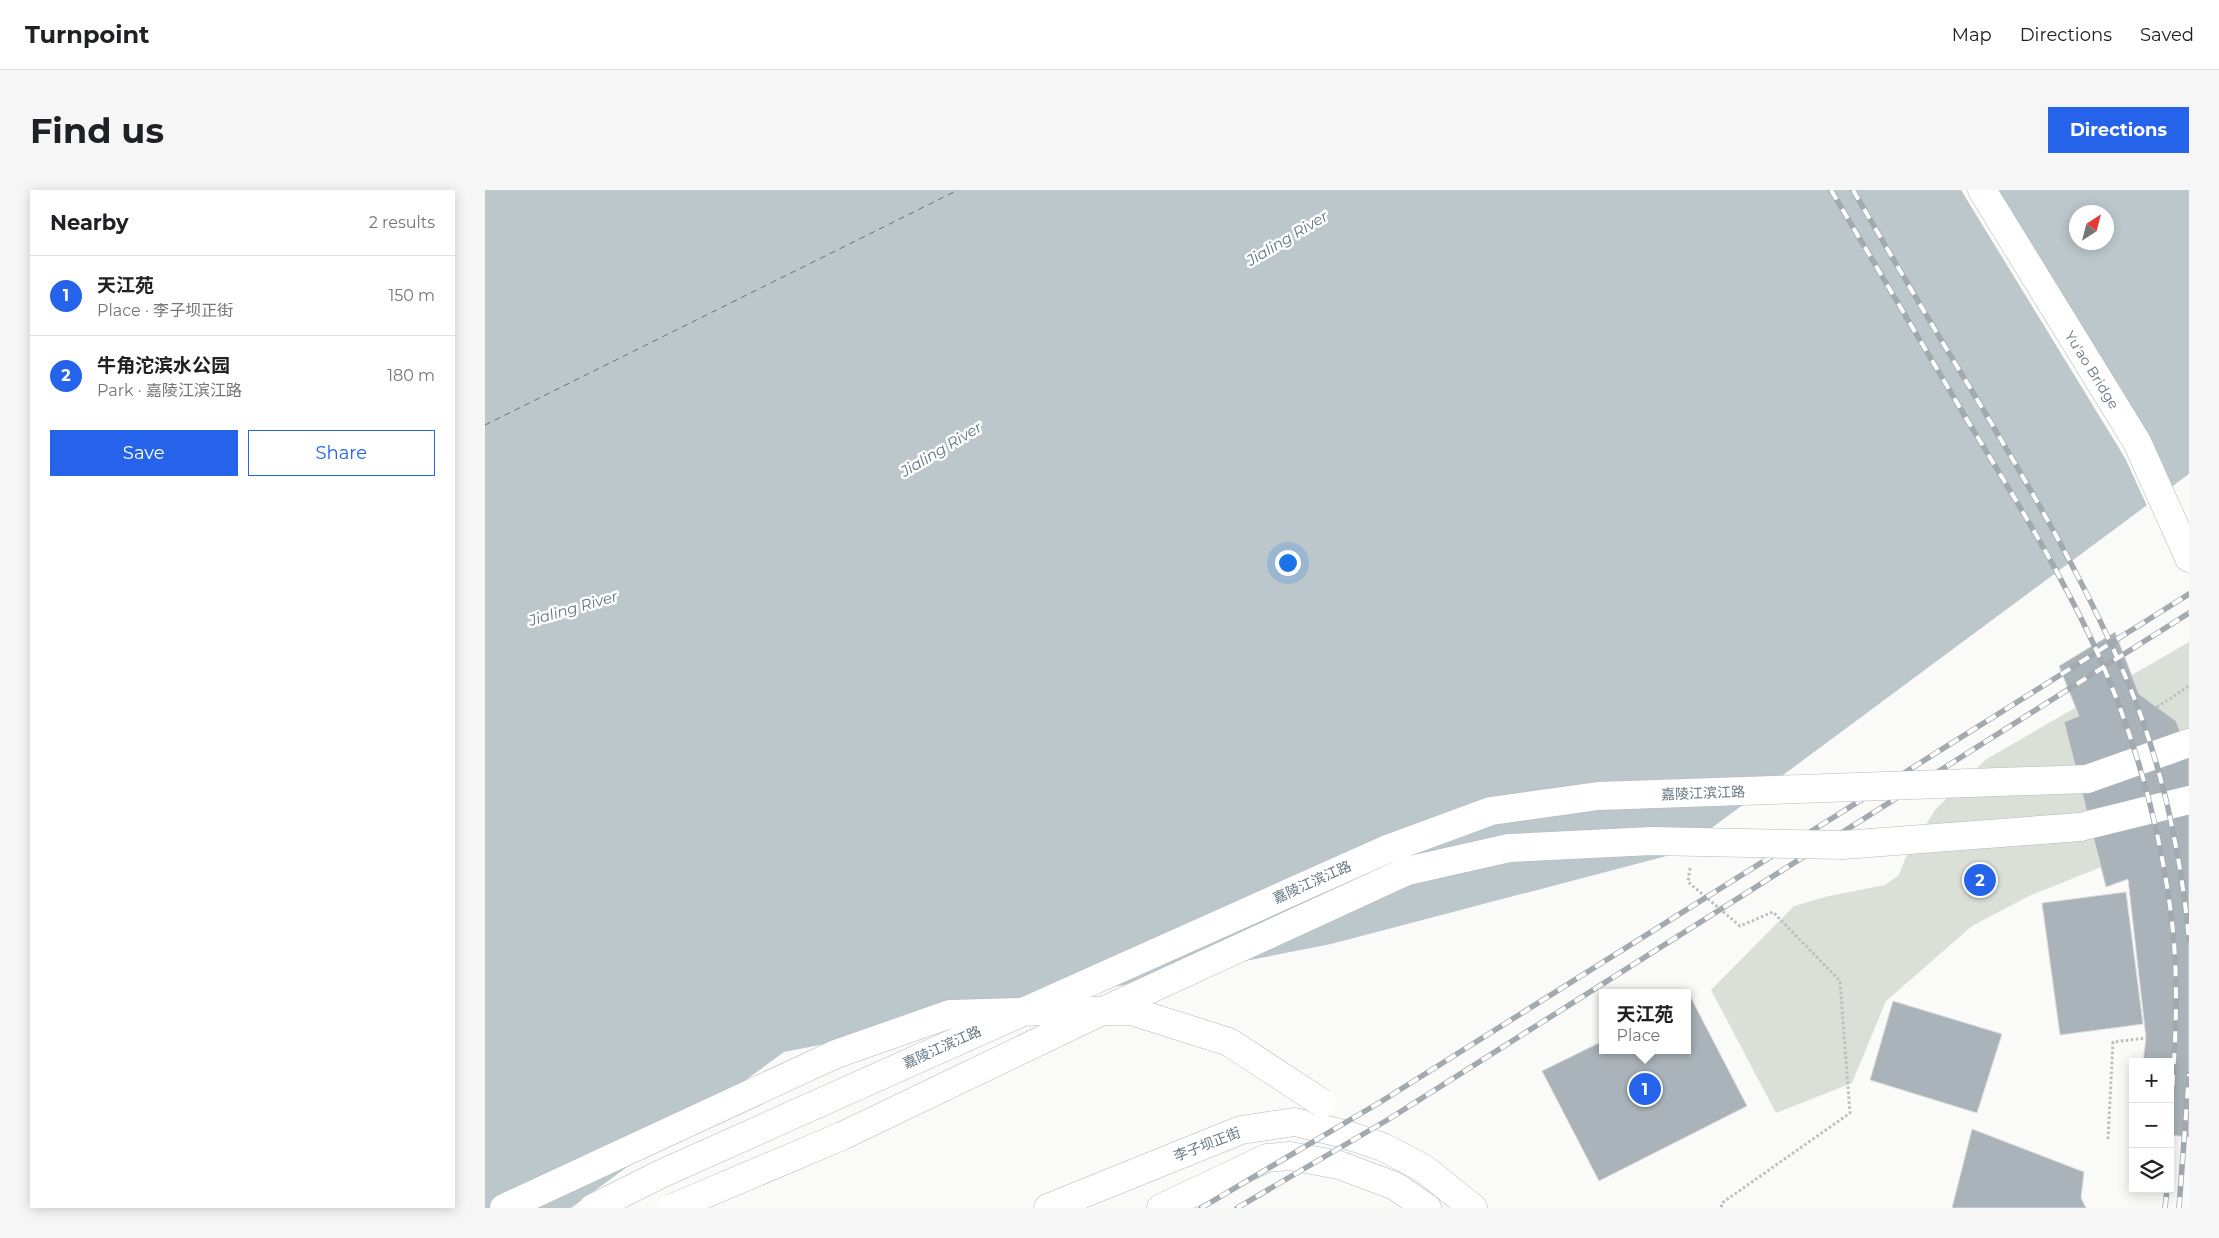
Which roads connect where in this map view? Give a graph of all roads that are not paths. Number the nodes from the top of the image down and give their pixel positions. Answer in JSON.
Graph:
{"nodes":[{"id":1,"x":1982,"y":190,"type":"edge"},
{"id":2,"x":2189,"y":558,"type":"edge"},
{"id":3,"x":2189,"y":743,"type":"edge"},
{"id":4,"x":2189,"y":800,"type":"edge"},
{"id":5,"x":1423,"y":1168,"type":"junction"},
{"id":6,"x":503,"y":1208,"type":"edge"},
{"id":7,"x":593,"y":1208,"type":"edge"},
{"id":8,"x":672,"y":1208,"type":"edge"},
{"id":9,"x":1048,"y":1208,"type":"edge"},
{"id":10,"x":1161,"y":1208,"type":"edge"},
{"id":11,"x":1427,"y":1208,"type":"edge"},
{"id":12,"x":1473,"y":1208,"type":"edge"}],
"edges":[{"from":1,"to":2,"type":"main road","name":"Yu'ao Bridge"},
{"from":3,"to":7,"type":"main road","name":"嘉陵江滨江路","bridge":true},
{"from":4,"to":8,"type":"main road","bridge":true},
{"from":5,"to":6,"type":"main road","bridge":true},
{"from":5,"to":9,"type":"main road","name":"李子坝正街"},
{"from":5,"to":12,"type":"main road","name":"李子坝正街"},
{"from":10,"to":11,"type":"main road"}]}
